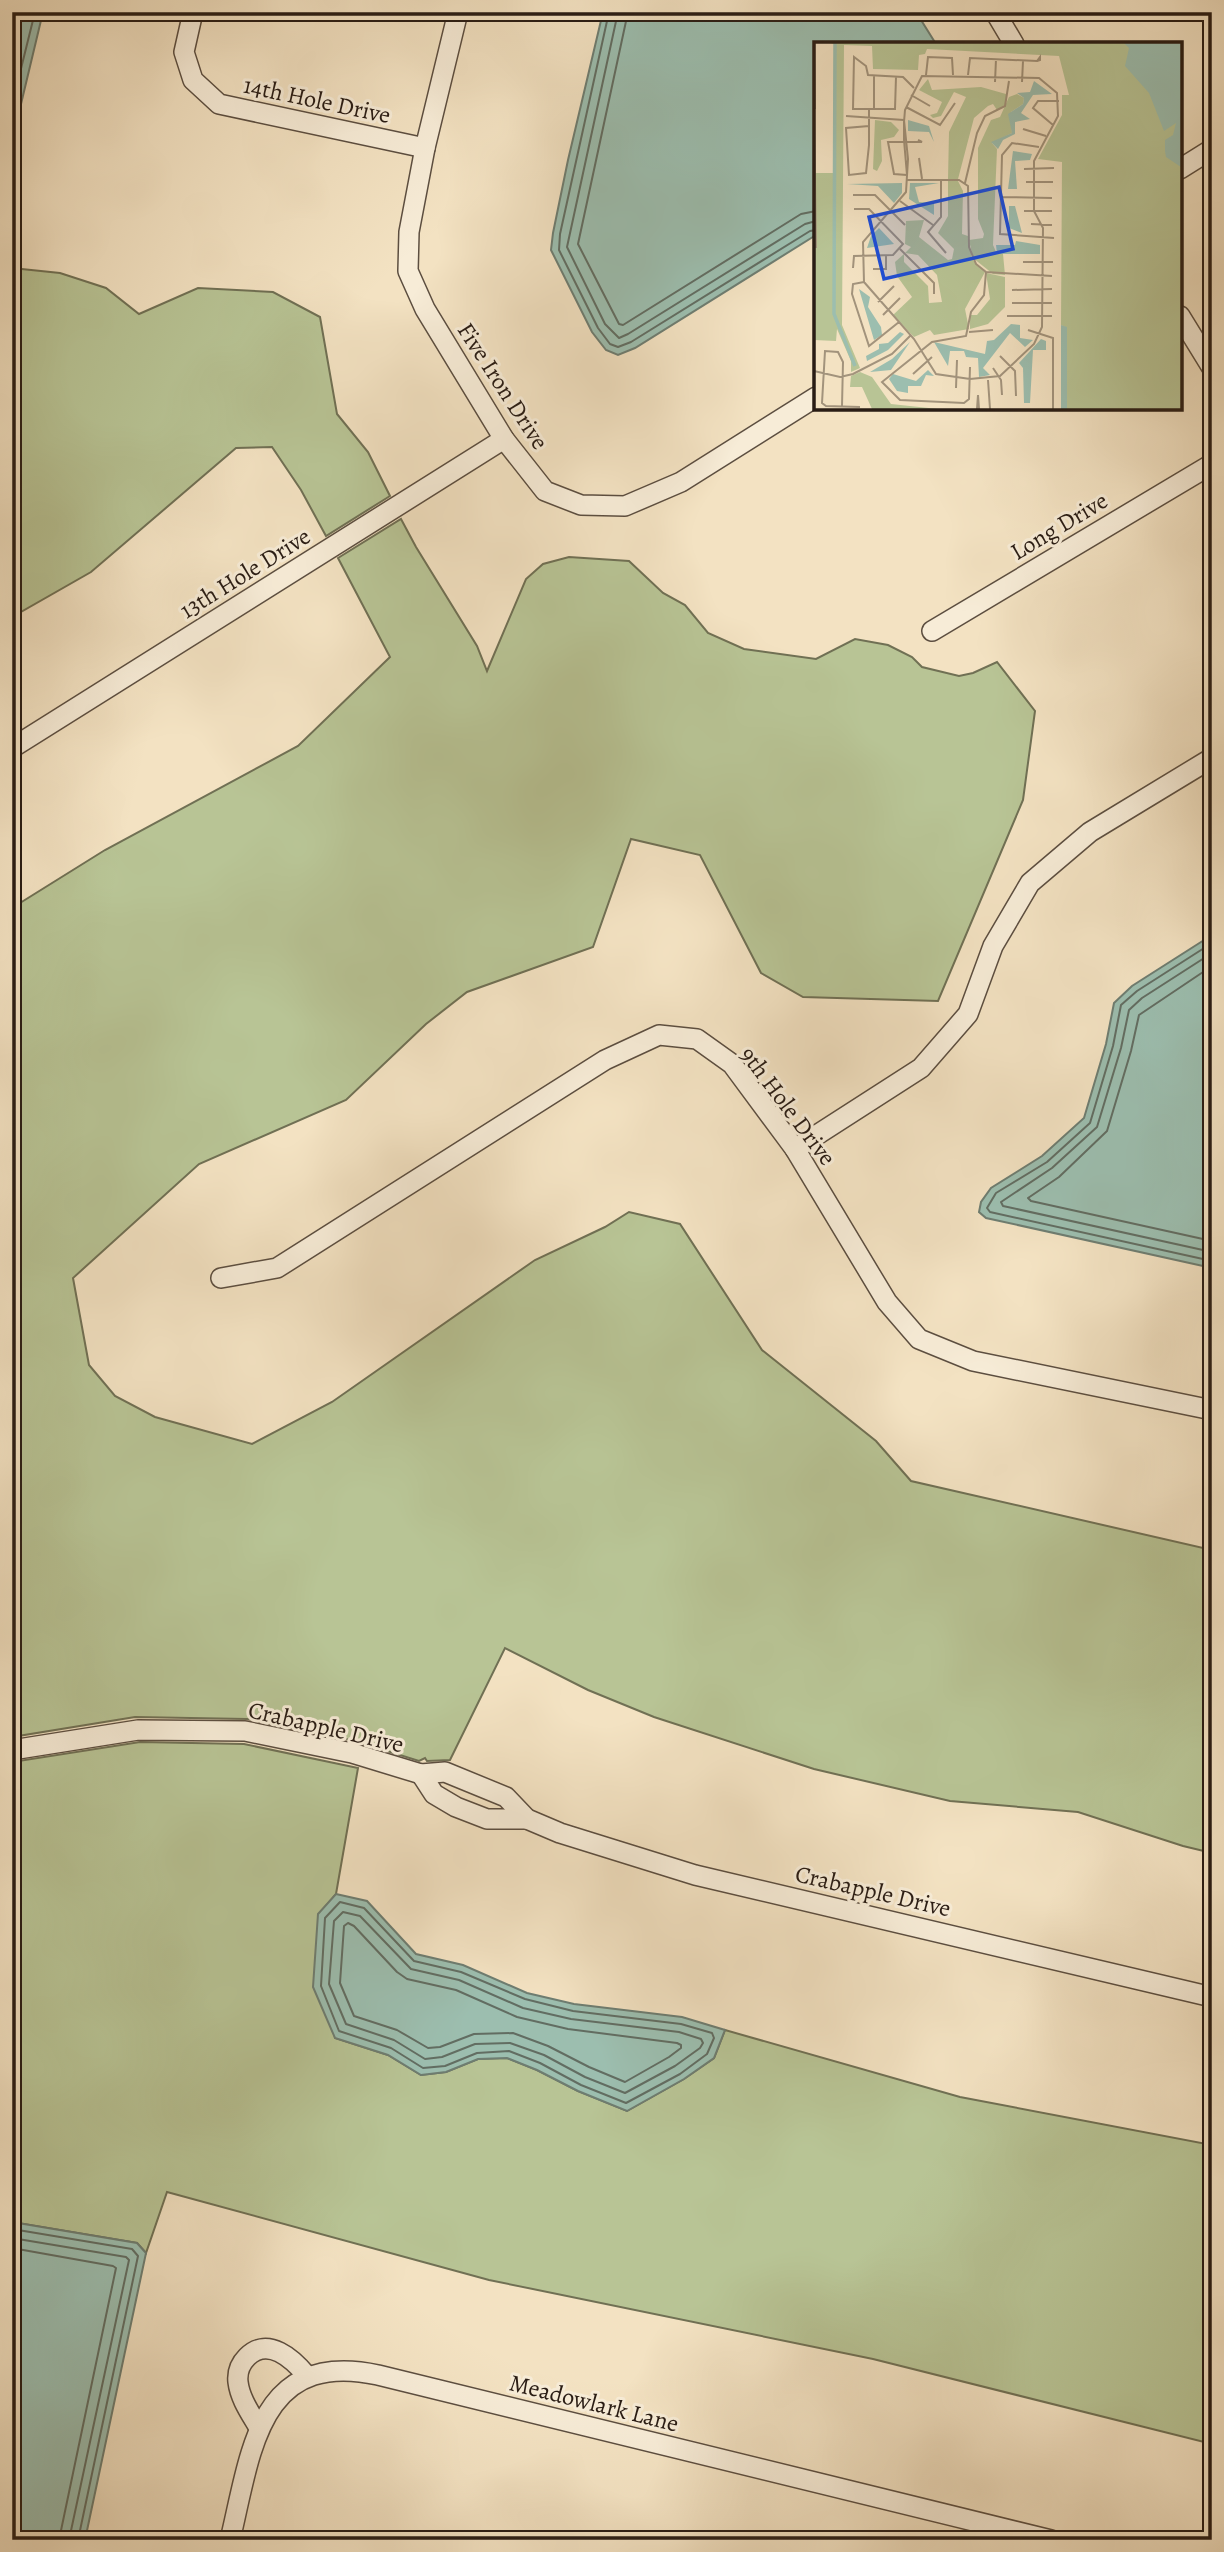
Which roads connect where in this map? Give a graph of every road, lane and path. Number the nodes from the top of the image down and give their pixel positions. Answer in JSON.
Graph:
{"nodes":[{"id":1,"x":194,"y":12,"type":"edge"},
{"id":2,"x":458,"y":12,"type":"edge"},
{"id":3,"x":995,"y":12,"type":"edge"},
{"id":4,"x":1013,"y":42,"type":"edge"},
{"id":5,"x":425,"y":148,"type":"junction"},
{"id":6,"x":1212,"y":149,"type":"edge"},
{"id":7,"x":1182,"y":168,"type":"edge"},
{"id":8,"x":1182,"y":319,"type":"edge"},
{"id":9,"x":1212,"y":368,"type":"edge"},
{"id":10,"x":814,"y":398,"type":"edge"},
{"id":11,"x":504,"y":439,"type":"junction"},
{"id":12,"x":1212,"y":464,"type":"edge"},
{"id":13,"x":932,"y":631,"type":"dead end"},
{"id":14,"x":12,"y":748,"type":"edge"},
{"id":15,"x":1212,"y":758,"type":"edge"},
{"id":16,"x":794,"y":1149,"type":"junction"},
{"id":17,"x":221,"y":1278,"type":"dead end"},
{"id":18,"x":1212,"y":1410,"type":"edge"},
{"id":19,"x":12,"y":1749,"type":"edge"},
{"id":20,"x":421,"y":1774,"type":"junction"},
{"id":21,"x":527,"y":1819,"type":"junction"},
{"id":22,"x":1212,"y":1997,"type":"edge"},
{"id":23,"x":307,"y":2376,"type":"junction"},
{"id":24,"x":260,"y":2428,"type":"junction"},
{"id":25,"x":1026,"y":2537,"type":"edge"},
{"id":26,"x":230,"y":2540,"type":"edge"},
{"id":27,"x":1051,"y":2540,"type":"edge"}],
"edges":[{"from":1,"to":5,"type":"street","name":"14th Hole Drive"},
{"from":2,"to":5,"type":"street","name":"Five Iron Drive"},
{"from":3,"to":4,"type":"street"},
{"from":5,"to":11,"type":"street","name":"Five Iron Drive"},
{"from":6,"to":7,"type":"street"},
{"from":8,"to":9,"type":"street"},
{"from":10,"to":11,"type":"street","name":"Five Iron Drive"},
{"from":11,"to":14,"type":"street","name":"13th Hole Drive"},
{"from":12,"to":13,"type":"street","name":"Long Drive"},
{"from":15,"to":16,"type":"street"},
{"from":16,"to":17,"type":"street","name":"9th Hole Drive"},
{"from":16,"to":18,"type":"street","name":"9th Hole Drive"},
{"from":19,"to":20,"type":"street","name":"Crabapple Drive"},
{"from":20,"to":21,"type":"street","name":"Crabapple Drive"},
{"from":20,"to":21,"type":"street","name":"Crabapple Drive"},
{"from":21,"to":22,"type":"street","name":"Crabapple Drive"},
{"from":23,"to":24,"type":"street","name":"Meadowlark Lane"},
{"from":23,"to":24,"type":"street"},
{"from":23,"to":25,"type":"street","name":"Meadowlark Lane"},
{"from":24,"to":26,"type":"street","name":"Meadowlark Lane"},
{"from":25,"to":27,"type":"street","name":"Meadowlark Lane"}]}
